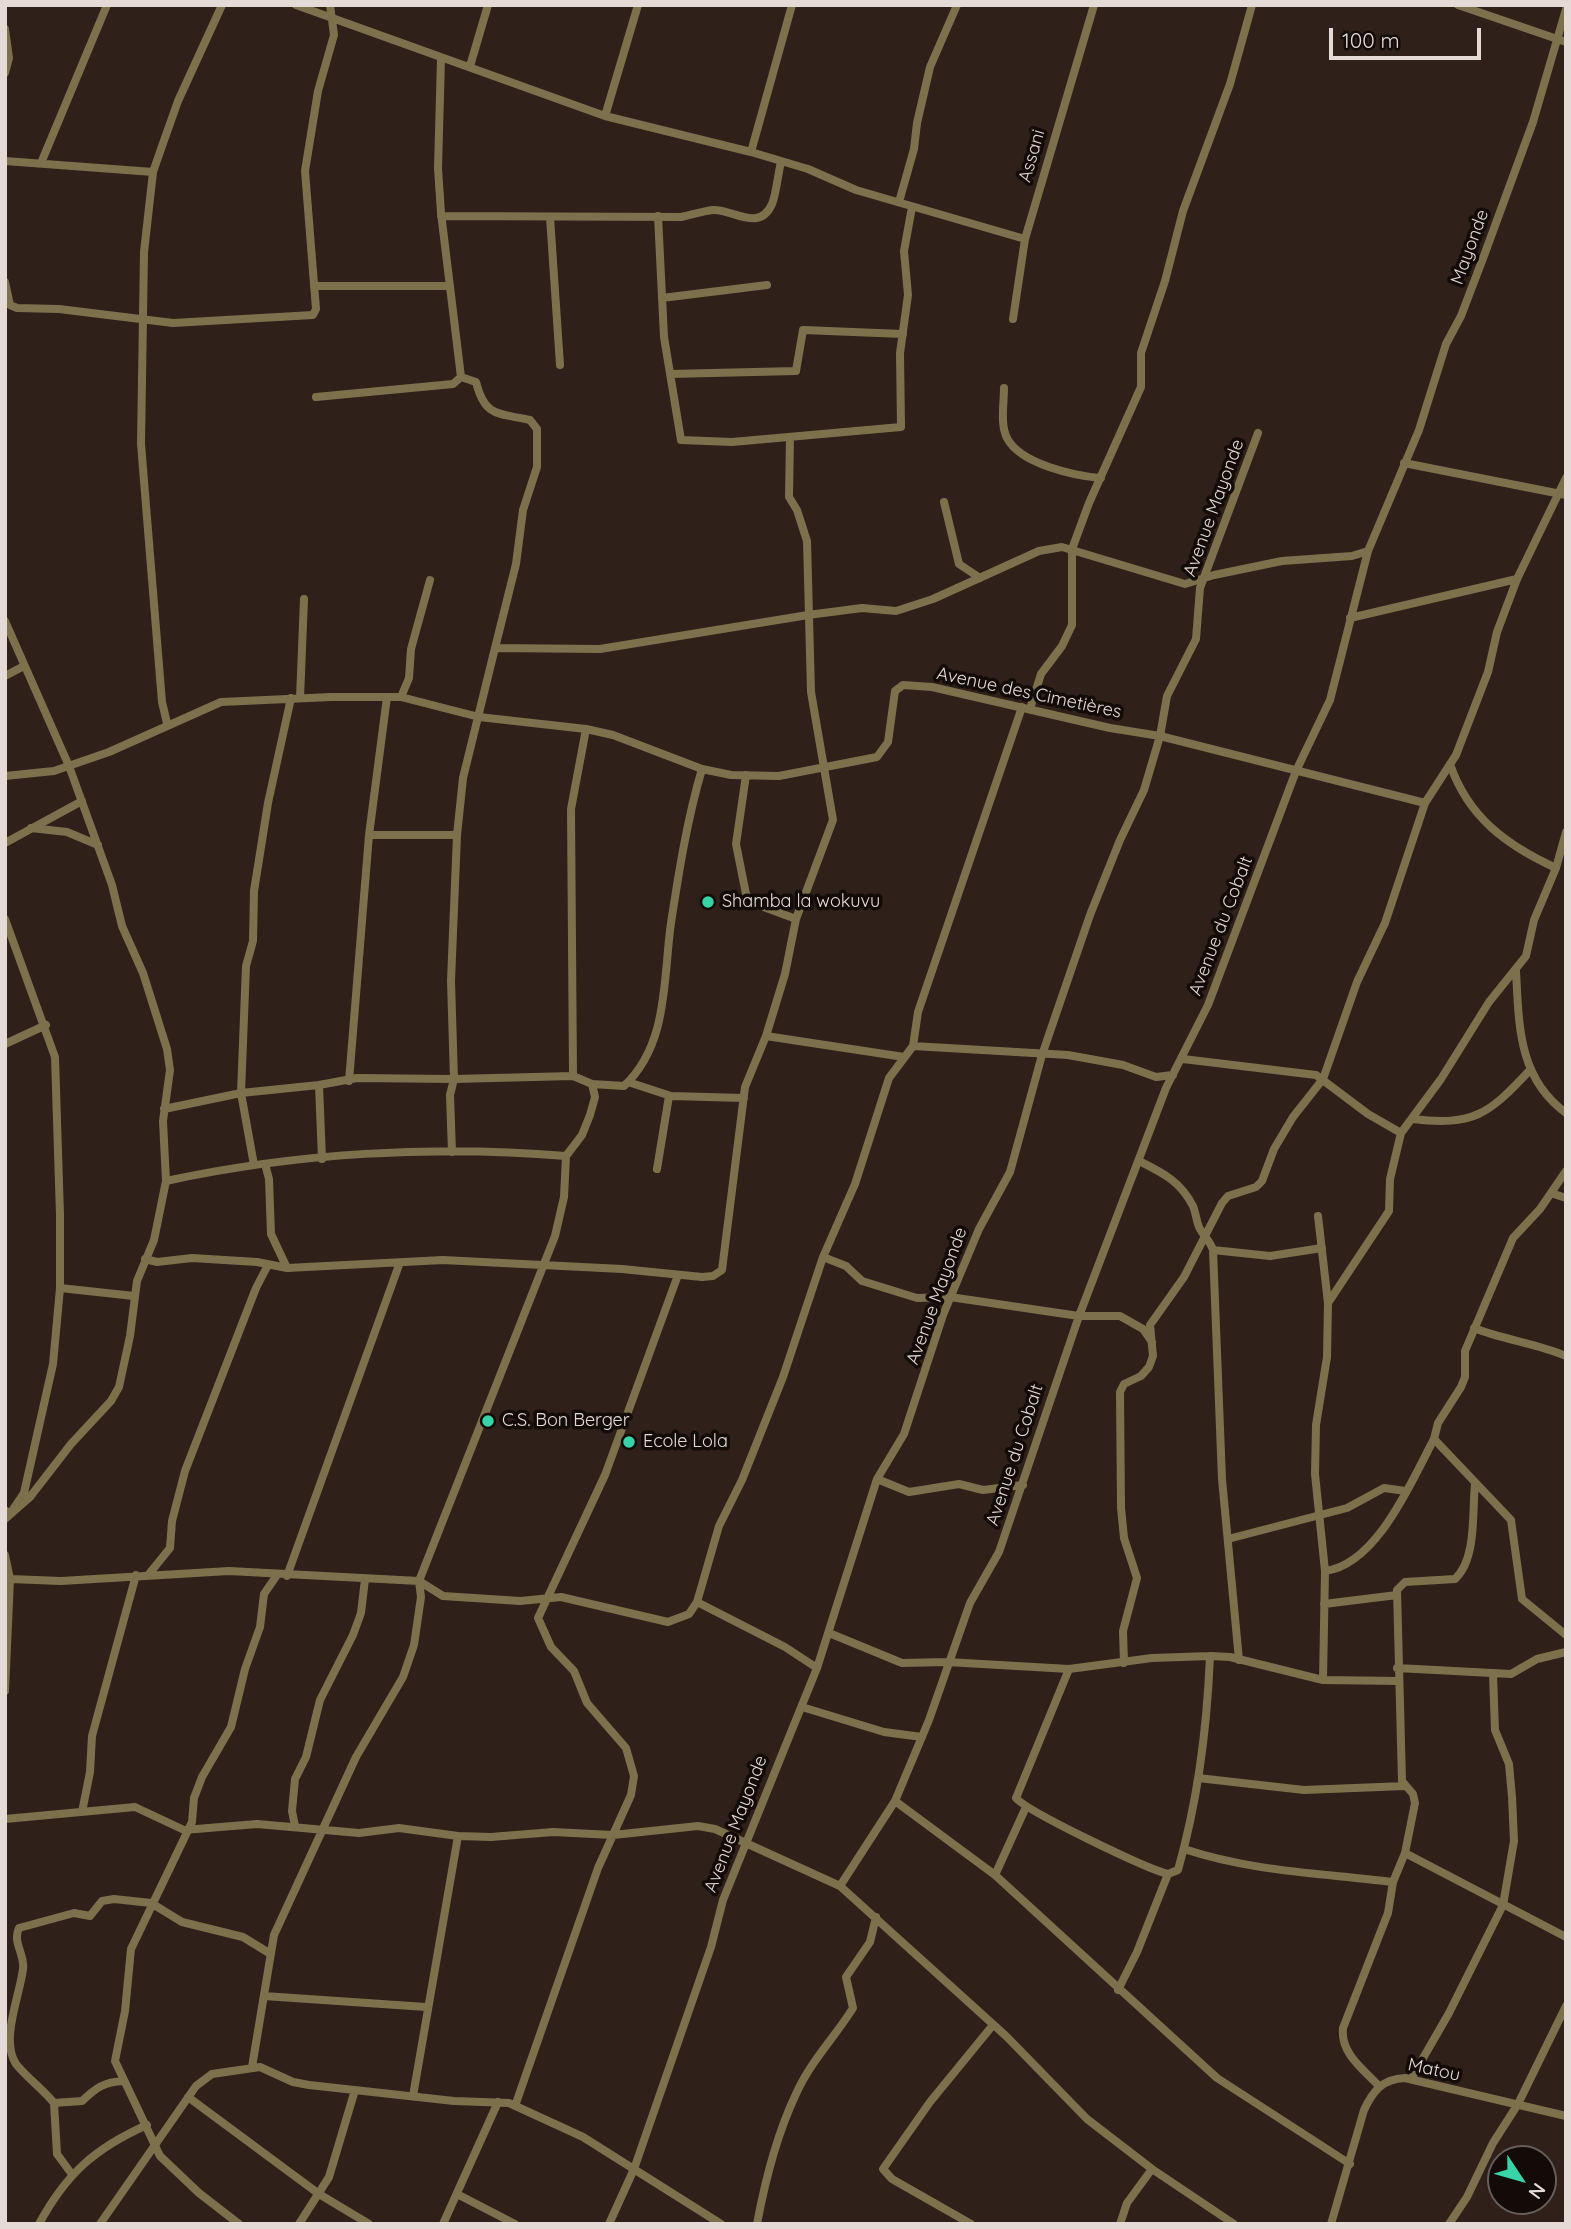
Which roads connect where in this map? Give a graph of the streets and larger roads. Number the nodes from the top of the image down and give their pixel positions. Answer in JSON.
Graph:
{"nodes":[{"id":1,"x":107,"y":5,"type":"edge"},
{"id":2,"x":222,"y":5,"type":"edge"},
{"id":3,"x":296,"y":5,"type":"edge"},
{"id":4,"x":330,"y":5,"type":"edge"},
{"id":5,"x":488,"y":5,"type":"edge"},
{"id":6,"x":638,"y":5,"type":"edge"},
{"id":7,"x":792,"y":5,"type":"edge"},
{"id":8,"x":957,"y":5,"type":"edge"},
{"id":9,"x":1094,"y":5,"type":"edge"},
{"id":10,"x":1252,"y":5,"type":"edge"},
{"id":11,"x":1458,"y":5,"type":"edge"},
{"id":12,"x":1566,"y":9,"type":"edge"},
{"id":13,"x":332,"y":18,"type":"junction"},
{"id":14,"x":5,"y":29,"type":"edge"},
{"id":15,"x":1562,"y":41,"type":"edge"},
{"id":16,"x":441,"y":59,"type":"junction"},
{"id":17,"x":470,"y":66,"type":"junction"},
{"id":18,"x":5,"y":73,"type":"edge"},
{"id":19,"x":605,"y":116,"type":"junction"},
{"id":20,"x":751,"y":152,"type":"junction"},
{"id":21,"x":5,"y":161,"type":"edge"},
{"id":22,"x":781,"y":162,"type":"junction"},
{"id":23,"x":41,"y":163,"type":"junction"},
{"id":24,"x":153,"y":173,"type":"junction"},
{"id":25,"x":899,"y":202,"type":"junction"},
{"id":26,"x":912,"y":207,"type":"junction"},
{"id":27,"x":441,"y":216,"type":"junction"},
{"id":28,"x":658,"y":216,"type":"junction"},
{"id":29,"x":550,"y":217,"type":"junction"},
{"id":30,"x":1025,"y":239,"type":"junction"},
{"id":31,"x":5,"y":282,"type":"edge"},
{"id":32,"x":767,"y":285,"type":"dead end"},
{"id":33,"x":314,"y":286,"type":"junction"},
{"id":34,"x":448,"y":286,"type":"junction"},
{"id":35,"x":662,"y":298,"type":"junction"},
{"id":36,"x":1013,"y":319,"type":"dead end"},
{"id":37,"x":142,"y":321,"type":"junction"},
{"id":38,"x":903,"y":334,"type":"junction"},
{"id":39,"x":560,"y":365,"type":"dead end"},
{"id":40,"x":670,"y":374,"type":"junction"},
{"id":41,"x":461,"y":377,"type":"junction"},
{"id":42,"x":1004,"y":388,"type":"dead end"},
{"id":43,"x":316,"y":397,"type":"dead end"},
{"id":44,"x":1258,"y":433,"type":"dead end"},
{"id":45,"x":790,"y":437,"type":"junction"},
{"id":46,"x":1404,"y":463,"type":"junction"},
{"id":47,"x":1101,"y":478,"type":"junction"},
{"id":48,"x":1566,"y":478,"type":"edge"},
{"id":49,"x":1562,"y":495,"type":"edge"},
{"id":50,"x":944,"y":502,"type":"dead end"},
{"id":51,"x":1072,"y":549,"type":"junction"},
{"id":52,"x":1368,"y":551,"type":"junction"},
{"id":53,"x":979,"y":578,"type":"junction"},
{"id":54,"x":1204,"y":578,"type":"junction"},
{"id":55,"x":1517,"y":579,"type":"junction"},
{"id":56,"x":430,"y":580,"type":"dead end"},
{"id":57,"x":304,"y":599,"type":"dead end"},
{"id":58,"x":808,"y":615,"type":"junction"},
{"id":59,"x":1350,"y":618,"type":"junction"},
{"id":60,"x":5,"y":621,"type":"edge"},
{"id":61,"x":495,"y":648,"type":"junction"},
{"id":62,"x":24,"y":666,"type":"junction"},
{"id":63,"x":5,"y":676,"type":"edge"},
{"id":64,"x":387,"y":697,"type":"junction"},
{"id":65,"x":401,"y":697,"type":"junction"},
{"id":66,"x":296,"y":698,"type":"junction"},
{"id":67,"x":1026,"y":708,"type":"junction"},
{"id":68,"x":479,"y":717,"type":"junction"},
{"id":69,"x":167,"y":723,"type":"junction"},
{"id":70,"x":586,"y":729,"type":"junction"},
{"id":71,"x":1160,"y":736,"type":"junction"},
{"id":72,"x":1450,"y":764,"type":"junction"},
{"id":73,"x":69,"y":766,"type":"junction"},
{"id":74,"x":702,"y":769,"type":"junction"},
{"id":75,"x":827,"y":769,"type":"junction"},
{"id":76,"x":1296,"y":771,"type":"junction"},
{"id":77,"x":746,"y":775,"type":"junction"},
{"id":78,"x":5,"y":776,"type":"edge"},
{"id":79,"x":82,"y":801,"type":"junction"},
{"id":80,"x":1425,"y":803,"type":"junction"},
{"id":81,"x":31,"y":828,"type":"junction"},
{"id":82,"x":1566,"y":832,"type":"edge"},
{"id":83,"x":369,"y":835,"type":"junction"},
{"id":84,"x":457,"y":835,"type":"junction"},
{"id":85,"x":5,"y":843,"type":"edge"},
{"id":86,"x":98,"y":845,"type":"junction"},
{"id":87,"x":1556,"y":868,"type":"junction"},
{"id":88,"x":5,"y":919,"type":"edge"},
{"id":89,"x":796,"y":919,"type":"junction"},
{"id":90,"x":1516,"y":971,"type":"junction"},
{"id":91,"x":46,"y":1025,"type":"junction"},
{"id":92,"x":766,"y":1036,"type":"junction"},
{"id":93,"x":5,"y":1044,"type":"edge"},
{"id":94,"x":913,"y":1046,"type":"junction"},
{"id":95,"x":1042,"y":1055,"type":"junction"},
{"id":96,"x":904,"y":1057,"type":"junction"},
{"id":97,"x":1183,"y":1059,"type":"junction"},
{"id":98,"x":1530,"y":1070,"type":"junction"},
{"id":99,"x":1173,"y":1075,"type":"junction"},
{"id":100,"x":573,"y":1076,"type":"junction"},
{"id":101,"x":454,"y":1079,"type":"junction"},
{"id":102,"x":1323,"y":1079,"type":"junction"},
{"id":103,"x":349,"y":1081,"type":"junction"},
{"id":104,"x":628,"y":1082,"type":"junction"},
{"id":105,"x":592,"y":1084,"type":"junction"},
{"id":106,"x":319,"y":1085,"type":"junction"},
{"id":107,"x":241,"y":1093,"type":"junction"},
{"id":108,"x":669,"y":1096,"type":"junction"},
{"id":109,"x":744,"y":1098,"type":"junction"},
{"id":110,"x":164,"y":1109,"type":"junction"},
{"id":111,"x":1566,"y":1112,"type":"edge"},
{"id":112,"x":1412,"y":1119,"type":"junction"},
{"id":113,"x":1401,"y":1133,"type":"junction"},
{"id":114,"x":452,"y":1152,"type":"junction"},
{"id":115,"x":566,"y":1156,"type":"junction"},
{"id":116,"x":322,"y":1159,"type":"junction"},
{"id":117,"x":1139,"y":1161,"type":"junction"},
{"id":118,"x":265,"y":1164,"type":"junction"},
{"id":119,"x":254,"y":1166,"type":"junction"},
{"id":120,"x":657,"y":1169,"type":"dead end"},
{"id":121,"x":1566,"y":1171,"type":"edge"},
{"id":122,"x":166,"y":1181,"type":"junction"},
{"id":123,"x":1551,"y":1193,"type":"junction"},
{"id":124,"x":1566,"y":1198,"type":"edge"},
{"id":125,"x":1318,"y":1216,"type":"dead end"},
{"id":126,"x":1205,"y":1234,"type":"junction"},
{"id":127,"x":1322,"y":1248,"type":"junction"},
{"id":128,"x":1213,"y":1250,"type":"junction"},
{"id":129,"x":823,"y":1257,"type":"junction"},
{"id":130,"x":145,"y":1259,"type":"junction"},
{"id":131,"x":268,"y":1265,"type":"junction"},
{"id":132,"x":399,"y":1265,"type":"junction"},
{"id":133,"x":541,"y":1267,"type":"junction"},
{"id":134,"x":287,"y":1268,"type":"junction"},
{"id":135,"x":678,"y":1275,"type":"junction"},
{"id":136,"x":60,"y":1288,"type":"junction"},
{"id":137,"x":134,"y":1296,"type":"junction"},
{"id":138,"x":950,"y":1297,"type":"junction"},
{"id":139,"x":1328,"y":1303,"type":"junction"},
{"id":140,"x":1079,"y":1316,"type":"junction"},
{"id":141,"x":1474,"y":1328,"type":"junction"},
{"id":142,"x":1153,"y":1342,"type":"junction"},
{"id":143,"x":1566,"y":1356,"type":"edge"},
{"id":144,"x":1434,"y":1439,"type":"junction"},
{"id":145,"x":877,"y":1479,"type":"junction"},
{"id":146,"x":1475,"y":1484,"type":"junction"},
{"id":147,"x":1023,"y":1485,"type":"junction"},
{"id":148,"x":1406,"y":1491,"type":"junction"},
{"id":149,"x":7,"y":1514,"type":"edge"},
{"id":150,"x":1318,"y":1516,"type":"junction"},
{"id":151,"x":1228,"y":1539,"type":"junction"},
{"id":152,"x":5,"y":1555,"type":"edge"},
{"id":153,"x":1325,"y":1571,"type":"junction"},
{"id":154,"x":149,"y":1574,"type":"junction"},
{"id":155,"x":136,"y":1575,"type":"junction"},
{"id":156,"x":282,"y":1576,"type":"junction"},
{"id":157,"x":10,"y":1578,"type":"junction"},
{"id":158,"x":365,"y":1579,"type":"junction"},
{"id":159,"x":419,"y":1581,"type":"junction"},
{"id":160,"x":1397,"y":1595,"type":"junction"},
{"id":161,"x":548,"y":1599,"type":"junction"},
{"id":162,"x":697,"y":1602,"type":"junction"},
{"id":163,"x":1324,"y":1604,"type":"junction"},
{"id":164,"x":829,"y":1633,"type":"junction"},
{"id":165,"x":1566,"y":1634,"type":"edge"},
{"id":166,"x":1566,"y":1652,"type":"edge"},
{"id":167,"x":1210,"y":1656,"type":"junction"},
{"id":168,"x":1238,"y":1660,"type":"junction"},
{"id":169,"x":947,"y":1662,"type":"junction"},
{"id":170,"x":1124,"y":1663,"type":"junction"},
{"id":171,"x":817,"y":1668,"type":"junction"},
{"id":172,"x":1397,"y":1668,"type":"junction"},
{"id":173,"x":1069,"y":1669,"type":"junction"},
{"id":174,"x":1493,"y":1674,"type":"junction"},
{"id":175,"x":1323,"y":1680,"type":"junction"},
{"id":176,"x":1398,"y":1681,"type":"junction"},
{"id":177,"x":5,"y":1691,"type":"edge"},
{"id":178,"x":802,"y":1707,"type":"junction"},
{"id":179,"x":922,"y":1737,"type":"junction"},
{"id":180,"x":1198,"y":1778,"type":"junction"},
{"id":181,"x":1405,"y":1786,"type":"junction"},
{"id":182,"x":895,"y":1801,"type":"junction"},
{"id":183,"x":1026,"y":1807,"type":"junction"},
{"id":184,"x":82,"y":1812,"type":"junction"},
{"id":185,"x":5,"y":1819,"type":"edge"},
{"id":186,"x":295,"y":1826,"type":"junction"},
{"id":187,"x":188,"y":1828,"type":"junction"},
{"id":188,"x":324,"y":1828,"type":"junction"},
{"id":189,"x":613,"y":1835,"type":"junction"},
{"id":190,"x":458,"y":1836,"type":"junction"},
{"id":191,"x":746,"y":1842,"type":"junction"},
{"id":192,"x":1184,"y":1849,"type":"junction"},
{"id":193,"x":1405,"y":1853,"type":"junction"},
{"id":194,"x":1168,"y":1874,"type":"junction"},
{"id":195,"x":995,"y":1875,"type":"junction"},
{"id":196,"x":1393,"y":1882,"type":"junction"},
{"id":197,"x":840,"y":1886,"type":"junction"},
{"id":198,"x":151,"y":1903,"type":"junction"},
{"id":199,"x":1503,"y":1905,"type":"junction"},
{"id":200,"x":876,"y":1917,"type":"junction"},
{"id":201,"x":1566,"y":1937,"type":"edge"},
{"id":202,"x":269,"y":1953,"type":"junction"},
{"id":203,"x":1118,"y":1990,"type":"junction"},
{"id":204,"x":264,"y":1996,"type":"junction"},
{"id":205,"x":1566,"y":2006,"type":"edge"},
{"id":206,"x":426,"y":2007,"type":"junction"},
{"id":207,"x":993,"y":2025,"type":"junction"},
{"id":208,"x":252,"y":2067,"type":"junction"},
{"id":209,"x":1411,"y":2079,"type":"junction"},
{"id":210,"x":124,"y":2081,"type":"junction"},
{"id":211,"x":1379,"y":2086,"type":"junction"},
{"id":212,"x":355,"y":2090,"type":"junction"},
{"id":213,"x":413,"y":2096,"type":"junction"},
{"id":214,"x":188,"y":2097,"type":"junction"},
{"id":215,"x":498,"y":2102,"type":"junction"},
{"id":216,"x":54,"y":2103,"type":"junction"},
{"id":217,"x":1518,"y":2104,"type":"junction"},
{"id":218,"x":515,"y":2106,"type":"junction"},
{"id":219,"x":1566,"y":2116,"type":"edge"},
{"id":220,"x":147,"y":2126,"type":"junction"},
{"id":221,"x":154,"y":2144,"type":"junction"},
{"id":222,"x":1350,"y":2164,"type":"junction"},
{"id":223,"x":634,"y":2169,"type":"junction"},
{"id":224,"x":1152,"y":2169,"type":"junction"},
{"id":225,"x":71,"y":2173,"type":"junction"},
{"id":226,"x":319,"y":2194,"type":"junction"},
{"id":227,"x":457,"y":2194,"type":"junction"},
{"id":228,"x":39,"y":2224,"type":"edge"},
{"id":229,"x":100,"y":2224,"type":"edge"},
{"id":230,"x":239,"y":2224,"type":"edge"},
{"id":231,"x":299,"y":2224,"type":"edge"},
{"id":232,"x":369,"y":2224,"type":"edge"},
{"id":233,"x":443,"y":2224,"type":"edge"},
{"id":234,"x":515,"y":2224,"type":"edge"},
{"id":235,"x":609,"y":2224,"type":"edge"},
{"id":236,"x":721,"y":2224,"type":"edge"},
{"id":237,"x":757,"y":2224,"type":"edge"},
{"id":238,"x":971,"y":2224,"type":"edge"},
{"id":239,"x":1120,"y":2224,"type":"edge"},
{"id":240,"x":1234,"y":2224,"type":"edge"},
{"id":241,"x":1331,"y":2224,"type":"edge"},
{"id":242,"x":1449,"y":2224,"type":"edge"}],
"edges":[{"from":1,"to":23,"type":"street"},
{"from":2,"to":24,"type":"street"},
{"from":3,"to":13,"type":"street"},
{"from":4,"to":13,"type":"street"},
{"from":5,"to":17,"type":"street"},
{"from":6,"to":19,"type":"street"},
{"from":7,"to":20,"type":"street"},
{"from":8,"to":25,"type":"street"},
{"from":9,"to":30,"type":"street","name":"Assani"},
{"from":10,"to":47,"type":"street"},
{"from":11,"to":15,"type":"street"},
{"from":12,"to":15,"type":"street","name":"Mayonde"},
{"from":13,"to":16,"type":"street"},
{"from":13,"to":33,"type":"street"},
{"from":14,"to":18,"type":"street"},
{"from":15,"to":46,"type":"street","name":"Mayonde"},
{"from":16,"to":17,"type":"street"},
{"from":16,"to":27,"type":"street"},
{"from":17,"to":19,"type":"street"},
{"from":19,"to":20,"type":"street"},
{"from":20,"to":22,"type":"street"},
{"from":21,"to":23,"type":"street"},
{"from":22,"to":25,"type":"street"},
{"from":22,"to":28,"type":"street"},
{"from":23,"to":24,"type":"street"},
{"from":24,"to":37,"type":"street"},
{"from":25,"to":26,"type":"street"},
{"from":26,"to":30,"type":"street"},
{"from":26,"to":38,"type":"street"},
{"from":27,"to":29,"type":"street"},
{"from":27,"to":34,"type":"street"},
{"from":28,"to":29,"type":"street"},
{"from":28,"to":35,"type":"street"},
{"from":29,"to":39,"type":"street"},
{"from":30,"to":36,"type":"street","name":"Assani"},
{"from":31,"to":37,"type":"street"},
{"from":32,"to":35,"type":"street"},
{"from":33,"to":34,"type":"street"},
{"from":33,"to":37,"type":"street"},
{"from":34,"to":41,"type":"street"},
{"from":35,"to":40,"type":"street"},
{"from":37,"to":69,"type":"street"},
{"from":38,"to":40,"type":"street"},
{"from":38,"to":45,"type":"street"},
{"from":40,"to":45,"type":"street"},
{"from":41,"to":43,"type":"street"},
{"from":41,"to":61,"type":"street"},
{"from":42,"to":47,"type":"street"},
{"from":44,"to":54,"type":"street","name":"Avenue Mayonde"},
{"from":45,"to":58,"type":"street"},
{"from":46,"to":49,"type":"street"},
{"from":46,"to":52,"type":"street","name":"Avenue du Cobalt"},
{"from":47,"to":51,"type":"street"},
{"from":48,"to":49,"type":"street"},
{"from":49,"to":55,"type":"street"},
{"from":50,"to":53,"type":"street"},
{"from":51,"to":53,"type":"street"},
{"from":51,"to":54,"type":"street"},
{"from":51,"to":67,"type":"street"},
{"from":52,"to":54,"type":"street"},
{"from":52,"to":59,"type":"street","name":"Avenue du Cobalt"},
{"from":53,"to":58,"type":"street"},
{"from":54,"to":71,"type":"street","name":"Avenue Mayonde"},
{"from":55,"to":59,"type":"street"},
{"from":55,"to":72,"type":"street"},
{"from":56,"to":65,"type":"street"},
{"from":57,"to":66,"type":"street"},
{"from":58,"to":61,"type":"street"},
{"from":58,"to":75,"type":"street"},
{"from":59,"to":76,"type":"street","name":"Avenue du Cobalt"},
{"from":60,"to":62,"type":"street"},
{"from":61,"to":68,"type":"street"},
{"from":62,"to":63,"type":"street"},
{"from":62,"to":73,"type":"street"},
{"from":64,"to":65,"type":"street","name":"Avenue des Cimetières"},
{"from":64,"to":66,"type":"street","name":"Avenue des Cimetières"},
{"from":64,"to":83,"type":"street"},
{"from":65,"to":68,"type":"street","name":"Avenue des Cimetières"},
{"from":66,"to":69,"type":"street","name":"Avenue des Cimetières"},
{"from":66,"to":107,"type":"street"},
{"from":67,"to":71,"type":"street","name":"Avenue des Cimetières"},
{"from":67,"to":75,"type":"street","name":"Avenue des Cimetières"},
{"from":67,"to":94,"type":"street"},
{"from":68,"to":70,"type":"street","name":"Avenue des Cimetières"},
{"from":68,"to":84,"type":"street"},
{"from":69,"to":73,"type":"street","name":"Avenue des Cimetières"},
{"from":70,"to":74,"type":"street","name":"Avenue des Cimetières"},
{"from":70,"to":100,"type":"street"},
{"from":71,"to":76,"type":"street","name":"Avenue des Cimetières"},
{"from":71,"to":95,"type":"street","name":"Avenue Mayonde"},
{"from":72,"to":80,"type":"street"},
{"from":72,"to":87,"type":"street"},
{"from":73,"to":78,"type":"street","name":"Avenue des Cimetières"},
{"from":73,"to":79,"type":"street"},
{"from":74,"to":77,"type":"street","name":"Avenue des Cimetières"},
{"from":74,"to":104,"type":"street"},
{"from":75,"to":77,"type":"street","name":"Avenue des Cimetières"},
{"from":75,"to":89,"type":"street"},
{"from":76,"to":80,"type":"street","name":"Avenue des Cimetières"},
{"from":76,"to":97,"type":"street","name":"Avenue du Cobalt"},
{"from":77,"to":89,"type":"street"},
{"from":79,"to":81,"type":"street"},
{"from":79,"to":86,"type":"street"},
{"from":80,"to":102,"type":"street"},
{"from":81,"to":85,"type":"street"},
{"from":81,"to":86,"type":"street"},
{"from":82,"to":87,"type":"street"},
{"from":83,"to":84,"type":"street"},
{"from":83,"to":103,"type":"street"},
{"from":84,"to":101,"type":"street"},
{"from":86,"to":110,"type":"street"},
{"from":87,"to":90,"type":"street"},
{"from":88,"to":91,"type":"street"},
{"from":89,"to":92,"type":"street"},
{"from":90,"to":98,"type":"street"},
{"from":90,"to":112,"type":"street"},
{"from":91,"to":93,"type":"street"},
{"from":91,"to":136,"type":"street"},
{"from":92,"to":96,"type":"street"},
{"from":92,"to":109,"type":"street"},
{"from":94,"to":95,"type":"street"},
{"from":94,"to":96,"type":"street"},
{"from":95,"to":99,"type":"street"},
{"from":95,"to":138,"type":"street","name":"Avenue Mayonde"},
{"from":96,"to":129,"type":"street"},
{"from":97,"to":99,"type":"street","name":"Avenue du Cobalt"},
{"from":97,"to":102,"type":"street"},
{"from":98,"to":111,"type":"street"},
{"from":98,"to":112,"type":"street"},
{"from":99,"to":117,"type":"street","name":"Avenue du Cobalt"},
{"from":100,"to":101,"type":"street"},
{"from":100,"to":105,"type":"street"},
{"from":101,"to":103,"type":"street"},
{"from":101,"to":114,"type":"street"},
{"from":102,"to":113,"type":"street"},
{"from":102,"to":126,"type":"street"},
{"from":103,"to":106,"type":"street"},
{"from":104,"to":105,"type":"street"},
{"from":104,"to":108,"type":"street"},
{"from":105,"to":115,"type":"street"},
{"from":106,"to":107,"type":"street"},
{"from":106,"to":116,"type":"street"},
{"from":107,"to":110,"type":"street"},
{"from":107,"to":119,"type":"street"},
{"from":108,"to":109,"type":"street"},
{"from":108,"to":120,"type":"street"},
{"from":109,"to":135,"type":"street"},
{"from":110,"to":122,"type":"street"},
{"from":112,"to":113,"type":"street"},
{"from":113,"to":139,"type":"street"},
{"from":114,"to":115,"type":"street"},
{"from":114,"to":116,"type":"street"},
{"from":115,"to":133,"type":"street"},
{"from":116,"to":118,"type":"street"},
{"from":117,"to":126,"type":"street"},
{"from":117,"to":140,"type":"street","name":"Avenue du Cobalt"},
{"from":118,"to":119,"type":"street"},
{"from":118,"to":134,"type":"street"},
{"from":119,"to":122,"type":"street"},
{"from":121,"to":123,"type":"street"},
{"from":122,"to":130,"type":"street"},
{"from":123,"to":124,"type":"street"},
{"from":123,"to":141,"type":"street"},
{"from":125,"to":127,"type":"street"},
{"from":126,"to":128,"type":"street"},
{"from":126,"to":142,"type":"street"},
{"from":127,"to":128,"type":"street"},
{"from":127,"to":139,"type":"street"},
{"from":128,"to":151,"type":"street"},
{"from":129,"to":138,"type":"street"},
{"from":129,"to":162,"type":"street"},
{"from":130,"to":131,"type":"street"},
{"from":130,"to":137,"type":"street"},
{"from":131,"to":134,"type":"street"},
{"from":131,"to":154,"type":"street"},
{"from":132,"to":133,"type":"street"},
{"from":132,"to":134,"type":"street"},
{"from":132,"to":156,"type":"street"},
{"from":133,"to":135,"type":"street"},
{"from":133,"to":159,"type":"street"},
{"from":135,"to":161,"type":"street"},
{"from":136,"to":137,"type":"street"},
{"from":136,"to":149,"type":"street"},
{"from":137,"to":149,"type":"street"},
{"from":138,"to":140,"type":"street"},
{"from":138,"to":145,"type":"street","name":"Avenue Mayonde"},
{"from":139,"to":150,"type":"street"},
{"from":140,"to":142,"type":"street"},
{"from":140,"to":147,"type":"street","name":"Avenue du Cobalt"},
{"from":141,"to":143,"type":"street"},
{"from":141,"to":144,"type":"street"},
{"from":142,"to":170,"type":"street"},
{"from":144,"to":146,"type":"street"},
{"from":144,"to":148,"type":"street"},
{"from":145,"to":147,"type":"street"},
{"from":145,"to":164,"type":"street","name":"Avenue Mayonde"},
{"from":146,"to":160,"type":"street"},
{"from":146,"to":165,"type":"street"},
{"from":147,"to":169,"type":"street","name":"Avenue du Cobalt"},
{"from":148,"to":150,"type":"street"},
{"from":148,"to":153,"type":"street"},
{"from":150,"to":151,"type":"street"},
{"from":150,"to":153,"type":"street"},
{"from":151,"to":168,"type":"street"},
{"from":152,"to":157,"type":"street"},
{"from":153,"to":163,"type":"street"},
{"from":154,"to":155,"type":"street"},
{"from":154,"to":156,"type":"street"},
{"from":155,"to":157,"type":"street"},
{"from":155,"to":184,"type":"street"},
{"from":156,"to":158,"type":"street"},
{"from":156,"to":187,"type":"street"},
{"from":157,"to":177,"type":"street"},
{"from":158,"to":159,"type":"street"},
{"from":158,"to":186,"type":"street"},
{"from":159,"to":161,"type":"street"},
{"from":159,"to":188,"type":"street"},
{"from":160,"to":163,"type":"street"},
{"from":160,"to":172,"type":"street"},
{"from":161,"to":162,"type":"street"},
{"from":161,"to":189,"type":"street"},
{"from":162,"to":171,"type":"street"},
{"from":163,"to":175,"type":"street"},
{"from":164,"to":169,"type":"street"},
{"from":164,"to":171,"type":"street","name":"Avenue Mayonde"},
{"from":166,"to":174,"type":"street"},
{"from":167,"to":168,"type":"street"},
{"from":167,"to":170,"type":"street"},
{"from":167,"to":180,"type":"street"},
{"from":168,"to":175,"type":"street"},
{"from":169,"to":173,"type":"street"},
{"from":169,"to":179,"type":"street","name":"Avenue du Cobalt"},
{"from":170,"to":173,"type":"street"},
{"from":171,"to":178,"type":"street","name":"Avenue Mayonde"},
{"from":172,"to":174,"type":"street"},
{"from":172,"to":176,"type":"street"},
{"from":173,"to":183,"type":"street"},
{"from":174,"to":199,"type":"street"},
{"from":175,"to":176,"type":"street"},
{"from":176,"to":181,"type":"street"},
{"from":178,"to":179,"type":"street"},
{"from":178,"to":191,"type":"street","name":"Avenue Mayonde"},
{"from":179,"to":182,"type":"street","name":"Avenue du Cobalt"},
{"from":180,"to":181,"type":"street"},
{"from":180,"to":192,"type":"street"},
{"from":181,"to":193,"type":"street"},
{"from":182,"to":195,"type":"street"},
{"from":182,"to":197,"type":"street","name":"Avenue du Cobalt"},
{"from":183,"to":194,"type":"street"},
{"from":183,"to":195,"type":"street"},
{"from":184,"to":185,"type":"street"},
{"from":184,"to":187,"type":"street"},
{"from":186,"to":187,"type":"street"},
{"from":186,"to":188,"type":"street"},
{"from":187,"to":198,"type":"street"},
{"from":188,"to":190,"type":"street"},
{"from":188,"to":202,"type":"street"},
{"from":189,"to":190,"type":"street"},
{"from":189,"to":191,"type":"street"},
{"from":189,"to":218,"type":"street"},
{"from":190,"to":206,"type":"street"},
{"from":191,"to":197,"type":"street"},
{"from":191,"to":223,"type":"street","name":"Avenue Mayonde"},
{"from":192,"to":194,"type":"street"},
{"from":192,"to":196,"type":"street"},
{"from":193,"to":196,"type":"street"},
{"from":193,"to":199,"type":"street"},
{"from":194,"to":203,"type":"street"},
{"from":195,"to":203,"type":"street"},
{"from":196,"to":211,"type":"street"},
{"from":197,"to":200,"type":"street"},
{"from":198,"to":202,"type":"street"},
{"from":198,"to":210,"type":"street"},
{"from":198,"to":216,"type":"street"},
{"from":199,"to":201,"type":"street"},
{"from":199,"to":209,"type":"street"},
{"from":200,"to":207,"type":"street"},
{"from":200,"to":237,"type":"street"},
{"from":202,"to":204,"type":"street"},
{"from":203,"to":222,"type":"street"},
{"from":204,"to":206,"type":"street"},
{"from":204,"to":208,"type":"street"},
{"from":205,"to":217,"type":"street"},
{"from":206,"to":213,"type":"street"},
{"from":207,"to":224,"type":"street"},
{"from":207,"to":238,"type":"street"},
{"from":208,"to":212,"type":"street"},
{"from":208,"to":214,"type":"street"},
{"from":209,"to":211,"type":"street","name":"Matou"},
{"from":209,"to":217,"type":"street","name":"Matou"},
{"from":210,"to":216,"type":"street"},
{"from":210,"to":220,"type":"street"},
{"from":211,"to":222,"type":"street"},
{"from":212,"to":213,"type":"street"},
{"from":212,"to":226,"type":"street"},
{"from":213,"to":215,"type":"street"},
{"from":214,"to":221,"type":"street"},
{"from":214,"to":226,"type":"street"},
{"from":215,"to":218,"type":"street"},
{"from":215,"to":227,"type":"street"},
{"from":216,"to":225,"type":"street"},
{"from":217,"to":219,"type":"street","name":"Matou"},
{"from":217,"to":242,"type":"street"},
{"from":218,"to":223,"type":"street"},
{"from":220,"to":221,"type":"street"},
{"from":220,"to":225,"type":"street"},
{"from":221,"to":229,"type":"street"},
{"from":221,"to":230,"type":"street"},
{"from":222,"to":241,"type":"street"},
{"from":223,"to":235,"type":"street","name":"Avenue Mayonde"},
{"from":223,"to":236,"type":"street"},
{"from":224,"to":239,"type":"street"},
{"from":224,"to":240,"type":"street"},
{"from":225,"to":228,"type":"street"},
{"from":226,"to":231,"type":"street"},
{"from":226,"to":232,"type":"street"},
{"from":227,"to":233,"type":"street"},
{"from":227,"to":234,"type":"street"}]}
